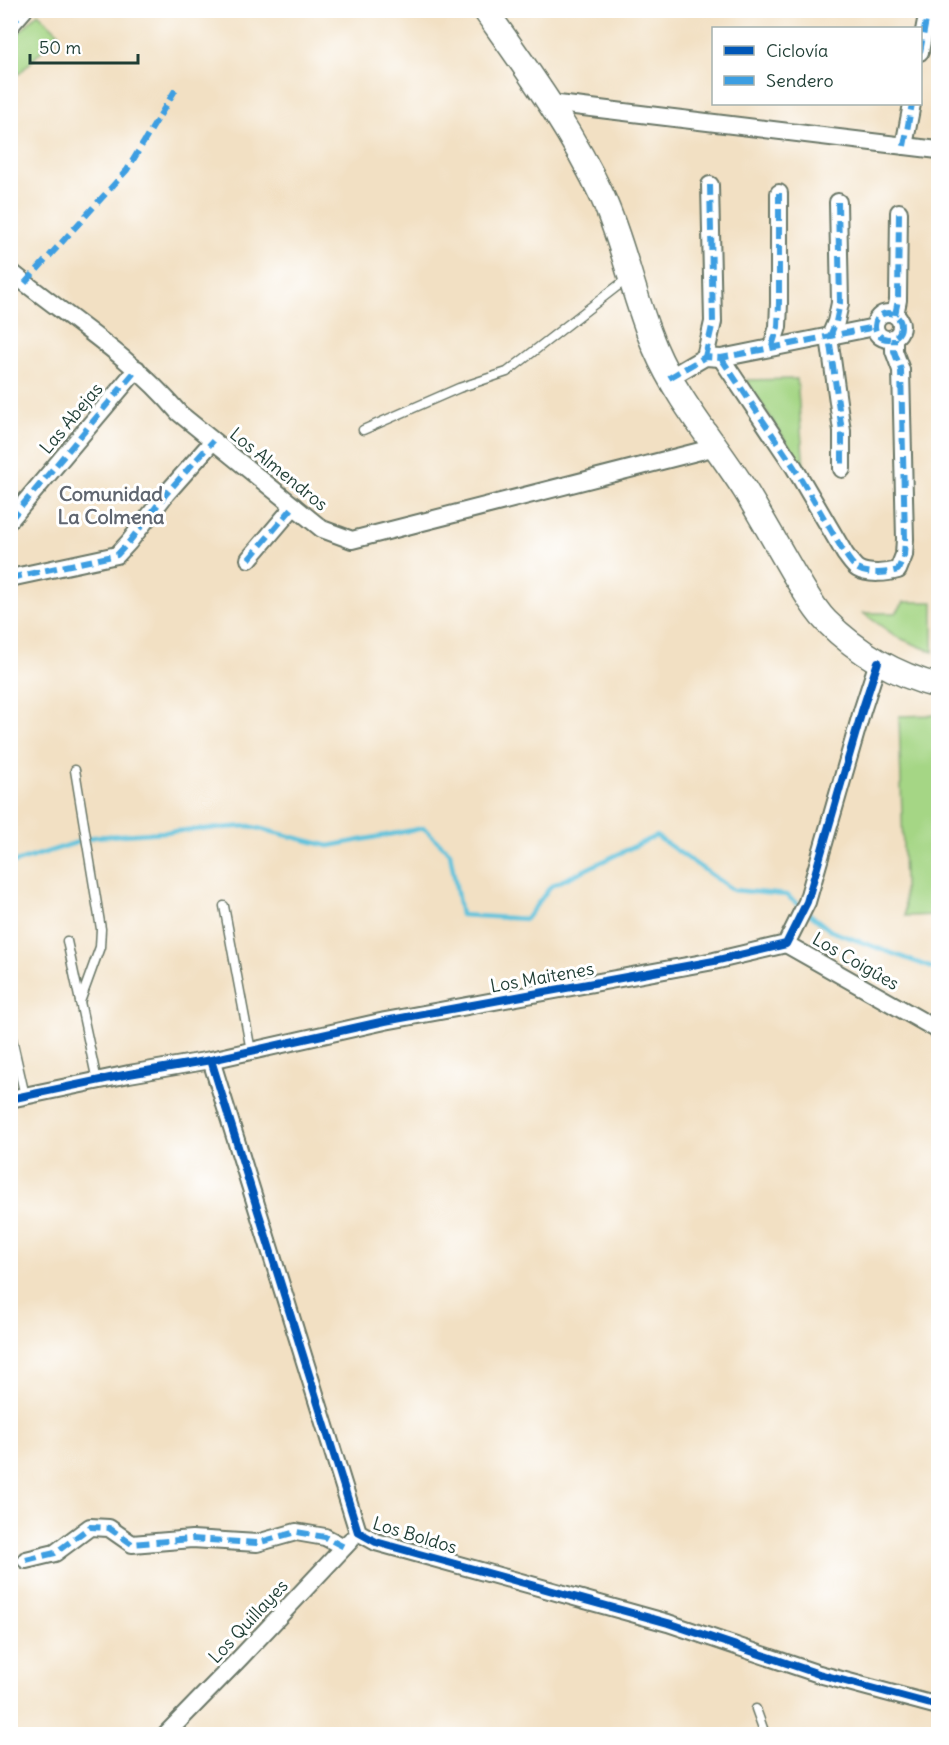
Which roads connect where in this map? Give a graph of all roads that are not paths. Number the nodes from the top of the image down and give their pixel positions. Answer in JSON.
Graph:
{"nodes":[{"id":1,"x":24,"y":10,"type":"edge"},
{"id":2,"x":485,"y":10,"type":"edge"},
{"id":3,"x":928,"y":10,"type":"edge"},
{"id":4,"x":10,"y":26,"type":"edge"},
{"id":5,"x":922,"y":46,"type":"edge"},
{"id":6,"x":550,"y":103,"type":"junction"},
{"id":7,"x":912,"y":105,"type":"edge"},
{"id":8,"x":904,"y":146,"type":"junction"},
{"id":9,"x":939,"y":150,"type":"edge"},
{"id":10,"x":710,"y":185,"type":"dead end"},
{"id":11,"x":779,"y":194,"type":"dead end"},
{"id":12,"x":838,"y":202,"type":"dead end"},
{"id":13,"x":899,"y":212,"type":"dead end"},
{"id":14,"x":10,"y":271,"type":"edge"},
{"id":15,"x":630,"y":277,"type":"junction"},
{"id":16,"x":895,"y":315,"type":"junction"},
{"id":17,"x":875,"y":327,"type":"junction"},
{"id":18,"x":830,"y":336,"type":"junction"},
{"id":19,"x":894,"y":338,"type":"junction"},
{"id":20,"x":772,"y":346,"type":"junction"},
{"id":21,"x":713,"y":357,"type":"junction"},
{"id":22,"x":137,"y":369,"type":"junction"},
{"id":23,"x":669,"y":378,"type":"junction"},
{"id":24,"x":363,"y":430,"type":"dead end"},
{"id":25,"x":213,"y":441,"type":"junction"},
{"id":26,"x":716,"y":447,"type":"junction"},
{"id":27,"x":842,"y":469,"type":"dead end"},
{"id":28,"x":294,"y":506,"type":"junction"},
{"id":29,"x":10,"y":520,"type":"edge"},
{"id":30,"x":249,"y":559,"type":"dead end"},
{"id":31,"x":10,"y":578,"type":"edge"},
{"id":32,"x":878,"y":662,"type":"junction"},
{"id":33,"x":939,"y":686,"type":"edge"},
{"id":34,"x":75,"y":770,"type":"dead end"},
{"id":35,"x":224,"y":906,"type":"dead end"},
{"id":36,"x":67,"y":941,"type":"dead end"},
{"id":37,"x":786,"y":944,"type":"junction"},
{"id":38,"x":80,"y":1002,"type":"junction"},
{"id":39,"x":10,"y":1030,"type":"edge"},
{"id":40,"x":939,"y":1030,"type":"edge"},
{"id":41,"x":251,"y":1051,"type":"junction"},
{"id":42,"x":210,"y":1060,"type":"junction"},
{"id":43,"x":97,"y":1080,"type":"junction"},
{"id":44,"x":18,"y":1097,"type":"edge"},
{"id":45,"x":358,"y":1532,"type":"junction"},
{"id":46,"x":344,"y":1547,"type":"junction"},
{"id":47,"x":27,"y":1560,"type":"dead end"},
{"id":48,"x":939,"y":1706,"type":"edge"},
{"id":49,"x":756,"y":1709,"type":"dead end"},
{"id":50,"x":166,"y":1734,"type":"edge"},
{"id":51,"x":765,"y":1734,"type":"edge"}],
"edges":[{"from":1,"to":4,"type":"street"},
{"from":2,"to":6,"type":"main road"},
{"from":3,"to":5,"type":"street"},
{"from":6,"to":8,"type":"street"},
{"from":6,"to":15,"type":"main road"},
{"from":7,"to":8,"type":"street"},
{"from":8,"to":9,"type":"street"},
{"from":10,"to":21,"type":"street"},
{"from":11,"to":20,"type":"street"},
{"from":12,"to":18,"type":"street"},
{"from":13,"to":16,"type":"street"},
{"from":14,"to":22,"type":"street","name":"Los Almendros"},
{"from":15,"to":23,"type":"main road"},
{"from":15,"to":24,"type":"lane"},
{"from":16,"to":17,"type":"street"},
{"from":16,"to":19,"type":"street"},
{"from":17,"to":18,"type":"street"},
{"from":17,"to":19,"type":"street"},
{"from":18,"to":20,"type":"street"},
{"from":18,"to":27,"type":"street"},
{"from":19,"to":21,"type":"street"},
{"from":20,"to":21,"type":"street"},
{"from":21,"to":23,"type":"street"},
{"from":22,"to":25,"type":"street","name":"Los Almendros"},
{"from":22,"to":29,"type":"street","name":"Las Abejas"},
{"from":23,"to":26,"type":"main road"},
{"from":25,"to":28,"type":"street","name":"Los Almendros"},
{"from":25,"to":31,"type":"street"},
{"from":26,"to":28,"type":"street","name":"Los Almendros"},
{"from":26,"to":32,"type":"main road"},
{"from":28,"to":30,"type":"street"},
{"from":32,"to":33,"type":"main road"},
{"from":32,"to":37,"type":"street"},
{"from":34,"to":38,"type":"lane"},
{"from":35,"to":41,"type":"lane"},
{"from":36,"to":38,"type":"lane"},
{"from":37,"to":40,"type":"street","name":"Los Coigûes"},
{"from":37,"to":41,"type":"street","name":"Los Maitenes"},
{"from":38,"to":43,"type":"lane"},
{"from":39,"to":44,"type":"lane"},
{"from":41,"to":42,"type":"street","name":"Los Maitenes"},
{"from":42,"to":43,"type":"street","name":"Los Maitenes"},
{"from":42,"to":45,"type":"street","name":"Los Boldos"},
{"from":43,"to":44,"type":"street","name":"Los Maitenes"},
{"from":45,"to":46,"type":"street","name":"Los Quillayes"},
{"from":45,"to":48,"type":"street","name":"Los Boldos"},
{"from":46,"to":47,"type":"street"},
{"from":46,"to":50,"type":"street","name":"Los Quillayes"},
{"from":49,"to":51,"type":"lane"}]}
